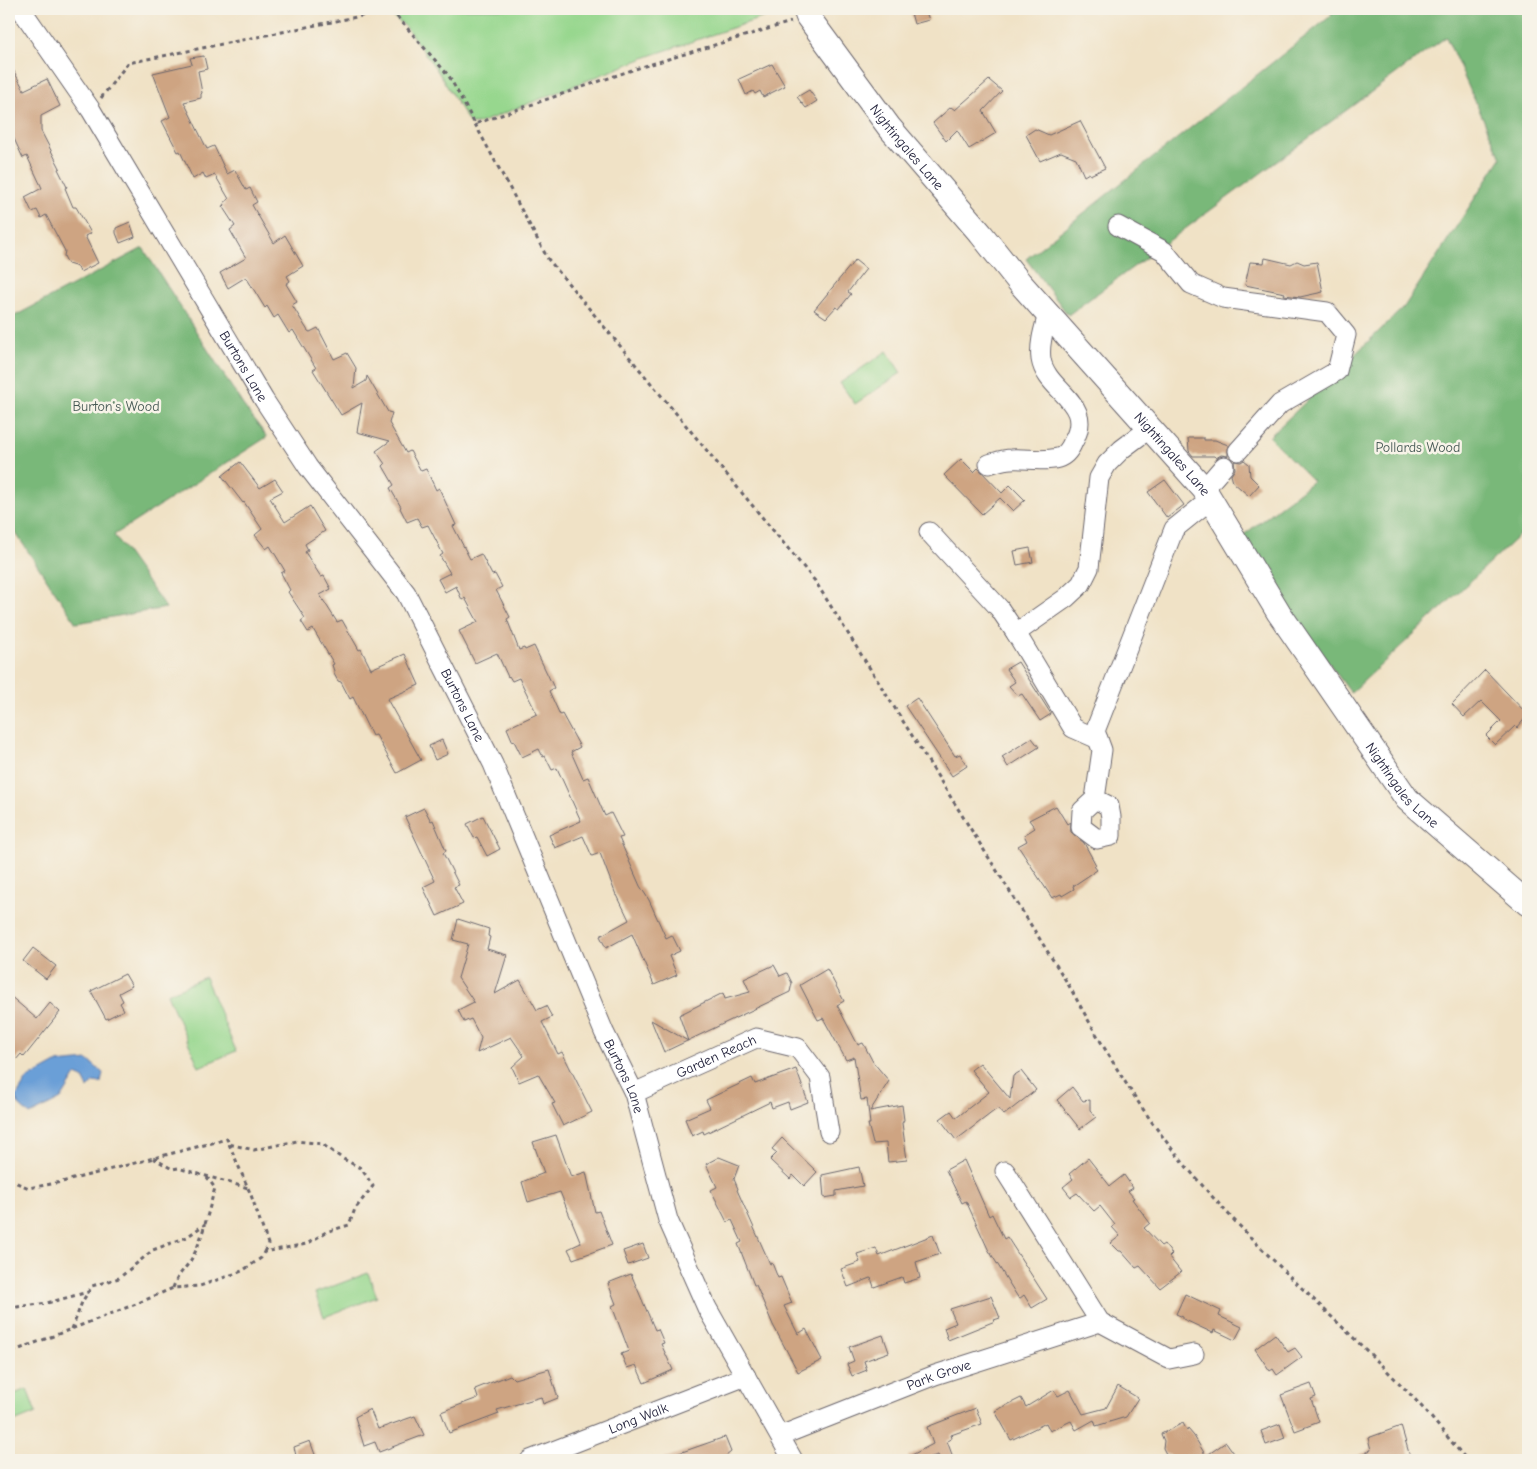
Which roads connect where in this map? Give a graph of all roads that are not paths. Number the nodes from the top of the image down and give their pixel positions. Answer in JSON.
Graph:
{"nodes":[{"id":1,"x":21,"y":9,"type":"edge"},
{"id":2,"x":806,"y":13,"type":"edge"},
{"id":3,"x":1118,"y":226,"type":"dead end"},
{"id":4,"x":1048,"y":314,"type":"junction"},
{"id":5,"x":1150,"y":428,"type":"junction"},
{"id":6,"x":1238,"y":451,"type":"dead end"},
{"id":7,"x":989,"y":464,"type":"dead end"},
{"id":8,"x":1224,"y":466,"type":"dead end"},
{"id":9,"x":1208,"y":494,"type":"junction"},
{"id":10,"x":929,"y":532,"type":"dead end"},
{"id":11,"x":1016,"y":633,"type":"junction"},
{"id":12,"x":1098,"y":739,"type":"junction"},
{"id":13,"x":1095,"y":799,"type":"dead end"},
{"id":14,"x":1528,"y":904,"type":"edge"},
{"id":15,"x":634,"y":1093,"type":"junction"},
{"id":16,"x":829,"y":1132,"type":"dead end"},
{"id":17,"x":1005,"y":1172,"type":"dead end"},
{"id":18,"x":1100,"y":1322,"type":"junction"},
{"id":19,"x":1194,"y":1354,"type":"dead end"},
{"id":20,"x":746,"y":1376,"type":"junction"},
{"id":21,"x":780,"y":1436,"type":"junction"},
{"id":22,"x":530,"y":1460,"type":"edge"},
{"id":23,"x":793,"y":1460,"type":"edge"}],
"edges":[{"from":1,"to":15,"type":"street","name":"Burtons Lane"},
{"from":2,"to":4,"type":"main road","name":"Nightingales Lane"},
{"from":3,"to":6,"type":"street"},
{"from":4,"to":5,"type":"main road","name":"Nightingales Lane"},
{"from":4,"to":7,"type":"street"},
{"from":5,"to":9,"type":"main road","name":"Nightingales Lane"},
{"from":5,"to":11,"type":"street"},
{"from":8,"to":9,"type":"street"},
{"from":9,"to":12,"type":"street"},
{"from":9,"to":14,"type":"main road","name":"Nightingales Lane"},
{"from":10,"to":11,"type":"street"},
{"from":11,"to":12,"type":"street"},
{"from":12,"to":13,"type":"street"},
{"from":15,"to":16,"type":"street","name":"Garden Reach"},
{"from":15,"to":20,"type":"street","name":"Burtons Lane"},
{"from":17,"to":18,"type":"street"},
{"from":18,"to":19,"type":"street"},
{"from":18,"to":21,"type":"street","name":"Park Grove"},
{"from":20,"to":21,"type":"street","name":"Burtons Lane"},
{"from":20,"to":22,"type":"street","name":"Long Walk"},
{"from":21,"to":23,"type":"street","name":"Burtons Lane"}]}
